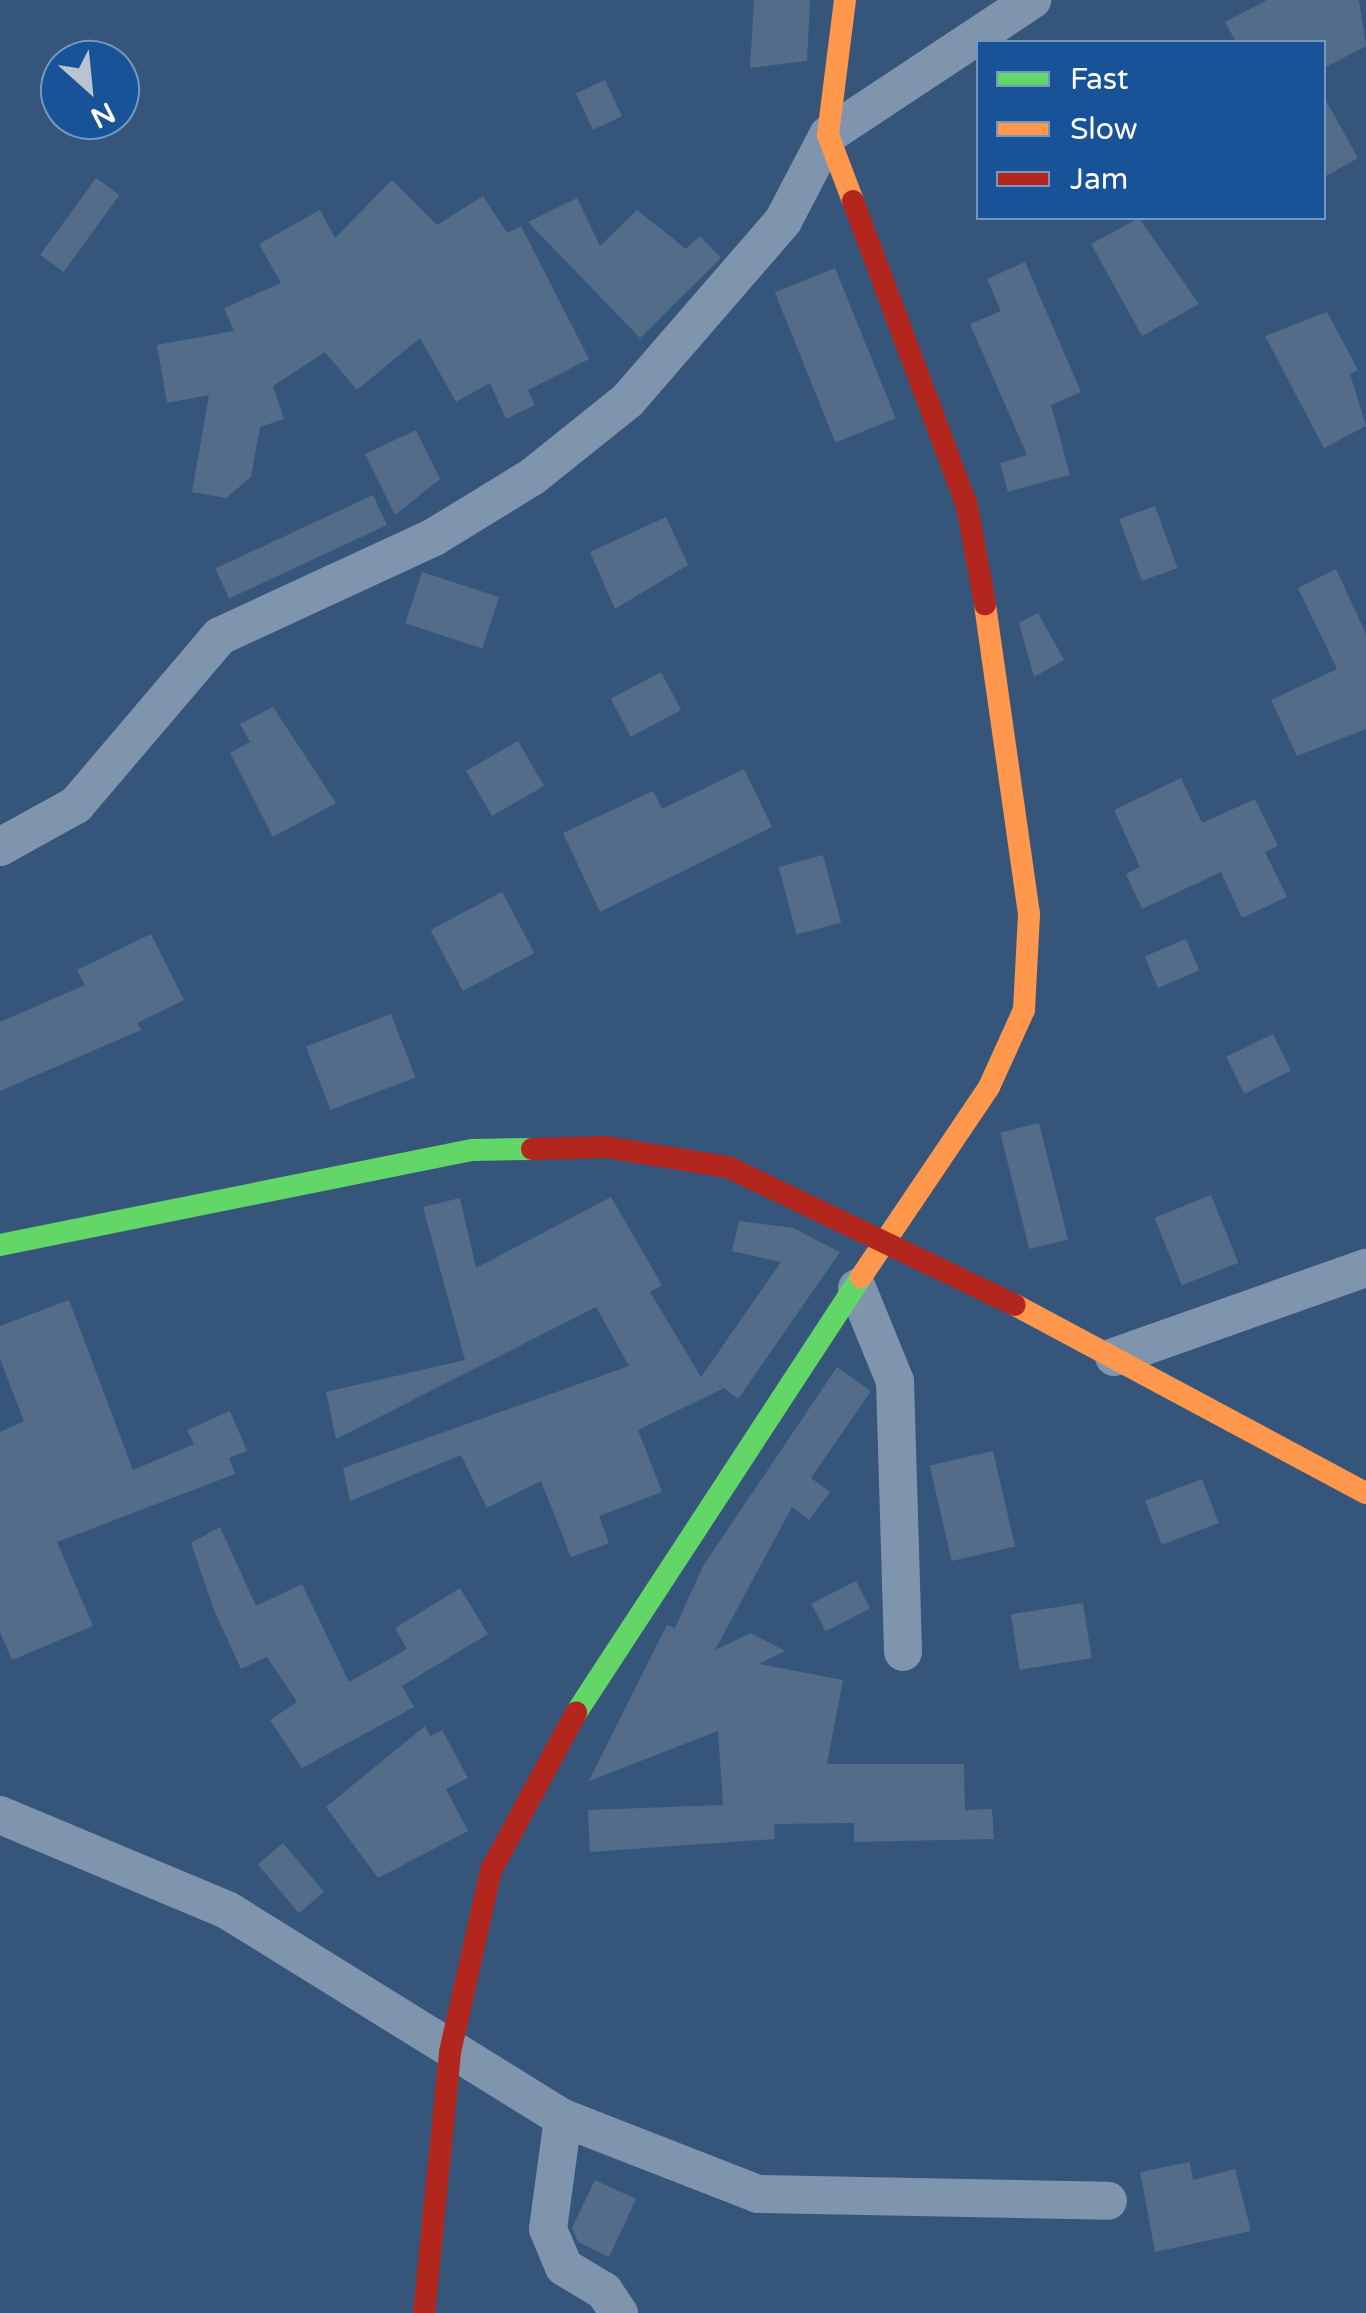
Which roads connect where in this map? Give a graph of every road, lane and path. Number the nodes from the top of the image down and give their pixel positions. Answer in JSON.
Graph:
{"nodes":[{"id":1,"x":845,"y":0,"type":"edge"},
{"id":2,"x":1032,"y":0,"type":"edge"},
{"id":3,"x":828,"y":135,"type":"junction"},
{"id":4,"x":0,"y":847,"type":"edge"},
{"id":5,"x":888,"y":1237,"type":"junction"},
{"id":6,"x":0,"y":1245,"type":"edge"},
{"id":7,"x":1366,"y":1268,"type":"edge"},
{"id":8,"x":857,"y":1288,"type":"junction"},
{"id":9,"x":1114,"y":1357,"type":"junction"},
{"id":10,"x":1366,"y":1493,"type":"edge"},
{"id":11,"x":903,"y":1652,"type":"dead end"},
{"id":12,"x":0,"y":1816,"type":"edge"},
{"id":13,"x":450,"y":2052,"type":"junction"},
{"id":14,"x":563,"y":2118,"type":"junction"},
{"id":15,"x":1108,"y":2201,"type":"dead end"},
{"id":16,"x":424,"y":2313,"type":"edge"},
{"id":17,"x":618,"y":2313,"type":"edge"}],
"edges":[{"from":1,"to":3,"type":"street"},
{"from":2,"to":3,"type":"street"},
{"from":3,"to":4,"type":"street"},
{"from":3,"to":5,"type":"street"},
{"from":5,"to":6,"type":"street"},
{"from":5,"to":8,"type":"street"},
{"from":5,"to":9,"type":"street"},
{"from":7,"to":9,"type":"street"},
{"from":8,"to":11,"type":"street"},
{"from":8,"to":13,"type":"street"},
{"from":9,"to":10,"type":"street"},
{"from":12,"to":13,"type":"street"},
{"from":13,"to":14,"type":"street"},
{"from":13,"to":16,"type":"street"},
{"from":14,"to":15,"type":"street"},
{"from":14,"to":17,"type":"street"}]}
